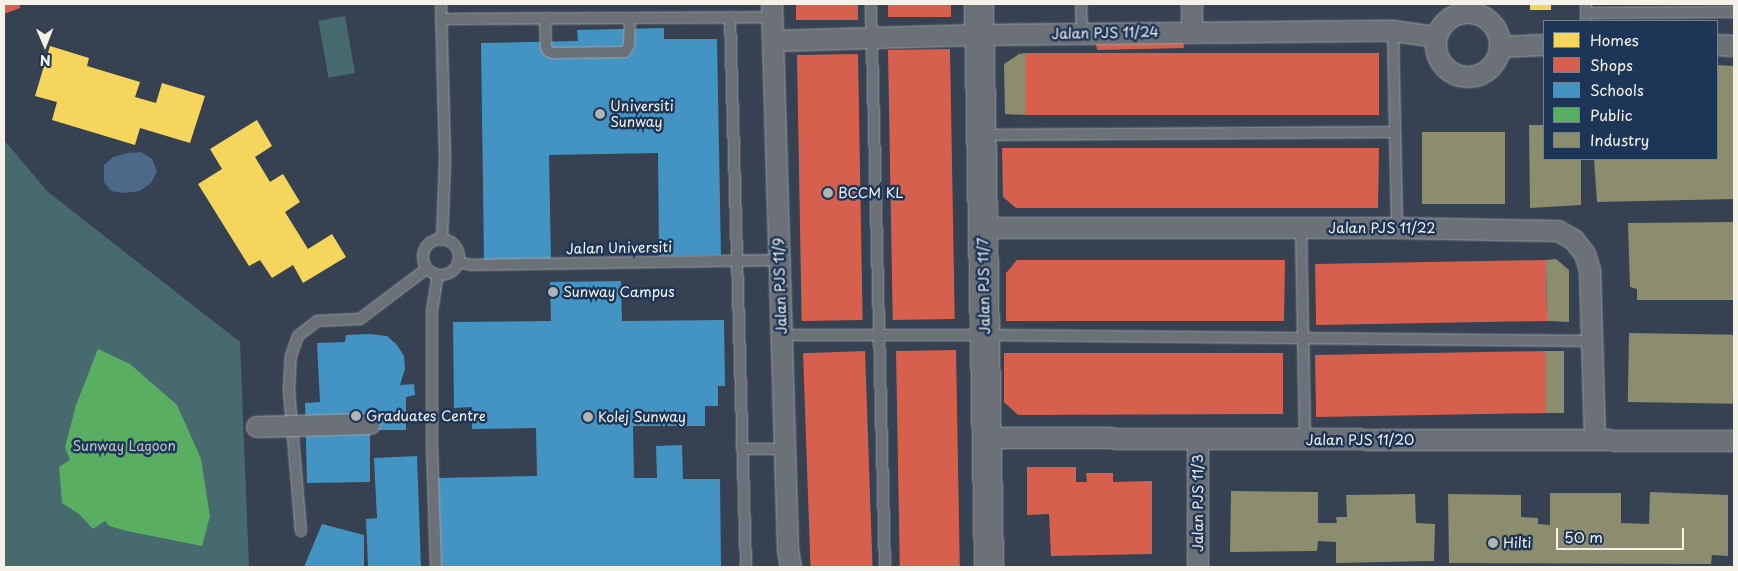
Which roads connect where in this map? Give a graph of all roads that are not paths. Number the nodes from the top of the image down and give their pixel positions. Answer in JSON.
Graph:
{"nodes":[{"id":1,"x":441,"y":4,"type":"edge"},
{"id":2,"x":871,"y":4,"type":"edge"},
{"id":3,"x":979,"y":4,"type":"edge"},
{"id":4,"x":1081,"y":4,"type":"edge"},
{"id":5,"x":1192,"y":4,"type":"edge"},
{"id":6,"x":772,"y":10,"type":"edge"},
{"id":7,"x":1734,"y":12,"type":"edge"},
{"id":8,"x":1586,"y":13,"type":"edge"},
{"id":9,"x":441,"y":18,"type":"junction"},
{"id":10,"x":545,"y":18,"type":"junction"},
{"id":11,"x":630,"y":18,"type":"junction"},
{"id":12,"x":730,"y":18,"type":"junction"},
{"id":13,"x":1393,"y":31,"type":"junction"},
{"id":14,"x":1192,"y":32,"type":"junction"},
{"id":15,"x":1082,"y":34,"type":"junction"},
{"id":16,"x":979,"y":35,"type":"junction"},
{"id":17,"x":1436,"y":37,"type":"junction"},
{"id":18,"x":871,"y":38,"type":"junction"},
{"id":19,"x":773,"y":41,"type":"junction"},
{"id":20,"x":1543,"y":44,"type":"edge"},
{"id":21,"x":1718,"y":45,"type":"edge"},
{"id":22,"x":1734,"y":46,"type":"edge"},
{"id":23,"x":1501,"y":47,"type":"junction"},
{"id":24,"x":1395,"y":132,"type":"junction"},
{"id":25,"x":981,"y":135,"type":"junction"},
{"id":26,"x":982,"y":228,"type":"junction"},
{"id":27,"x":1302,"y":228,"type":"junction"},
{"id":28,"x":1397,"y":228,"type":"junction"},
{"id":29,"x":442,"y":240,"type":"junction"},
{"id":30,"x":780,"y":260,"type":"junction"},
{"id":31,"x":736,"y":261,"type":"junction"},
{"id":32,"x":458,"y":262,"type":"junction"},
{"id":33,"x":426,"y":269,"type":"junction"},
{"id":34,"x":438,"y":275,"type":"junction"},
{"id":35,"x":782,"y":335,"type":"junction"},
{"id":36,"x":985,"y":335,"type":"junction"},
{"id":37,"x":879,"y":336,"type":"junction"},
{"id":38,"x":1303,"y":338,"type":"junction"},
{"id":39,"x":1592,"y":341,"type":"junction"},
{"id":40,"x":370,"y":424,"type":"dead end"},
{"id":41,"x":257,"y":427,"type":"dead end"},
{"id":42,"x":987,"y":438,"type":"junction"},
{"id":43,"x":1198,"y":440,"type":"junction"},
{"id":44,"x":1305,"y":440,"type":"junction"},
{"id":45,"x":1594,"y":440,"type":"junction"},
{"id":46,"x":1734,"y":441,"type":"edge"},
{"id":47,"x":742,"y":449,"type":"junction"},
{"id":48,"x":785,"y":449,"type":"junction"},
{"id":49,"x":301,"y":531,"type":"dead end"},
{"id":50,"x":436,"y":567,"type":"edge"},
{"id":51,"x":746,"y":567,"type":"edge"},
{"id":52,"x":791,"y":567,"type":"edge"},
{"id":53,"x":886,"y":567,"type":"edge"},
{"id":54,"x":990,"y":567,"type":"edge"},
{"id":55,"x":1198,"y":567,"type":"edge"}],
"edges":[{"from":1,"to":9,"type":"lane"},
{"from":2,"to":18,"type":"lane"},
{"from":3,"to":16,"type":"street","name":"Jalan PJS 11/7"},
{"from":4,"to":15,"type":"lane"},
{"from":5,"to":14,"type":"street"},
{"from":6,"to":12,"type":"lane"},
{"from":6,"to":19,"type":"street","name":"Jalan PJS 11/9"},
{"from":7,"to":8,"type":"lane"},
{"from":9,"to":10,"type":"lane"},
{"from":9,"to":29,"type":"lane"},
{"from":10,"to":11,"type":"lane"},
{"from":10,"to":11,"type":"lane"},
{"from":11,"to":12,"type":"lane"},
{"from":12,"to":31,"type":"lane"},
{"from":13,"to":14,"type":"street","name":"Jalan PJS 11/24"},
{"from":13,"to":17,"type":"street","name":"Jalan PJS 11/24"},
{"from":13,"to":24,"type":"lane"},
{"from":14,"to":15,"type":"street","name":"Jalan PJS 11/24"},
{"from":15,"to":16,"type":"street","name":"Jalan PJS 11/24"},
{"from":16,"to":18,"type":"street","name":"Jalan PJS 11/24"},
{"from":16,"to":25,"type":"street","name":"Jalan PJS 11/7"},
{"from":17,"to":23,"type":"street"},
{"from":17,"to":23,"type":"street"},
{"from":18,"to":19,"type":"street","name":"Jalan PJS 11/24"},
{"from":18,"to":37,"type":"lane"},
{"from":19,"to":30,"type":"street","name":"Jalan PJS 11/9"},
{"from":20,"to":23,"type":"street"},
{"from":21,"to":22,"type":"street"},
{"from":24,"to":25,"type":"lane"},
{"from":24,"to":28,"type":"lane"},
{"from":25,"to":26,"type":"street","name":"Jalan PJS 11/7"},
{"from":26,"to":27,"type":"street","name":"Jalan PJS 11/22"},
{"from":26,"to":36,"type":"street","name":"Jalan PJS 11/7"},
{"from":27,"to":28,"type":"street","name":"Jalan PJS 11/22"},
{"from":27,"to":38,"type":"lane"},
{"from":28,"to":39,"type":"street","name":"Jalan PJS 11/22"},
{"from":29,"to":32,"type":"lane"},
{"from":29,"to":33,"type":"lane"},
{"from":30,"to":31,"type":"lane","name":"Jalan Universiti"},
{"from":30,"to":35,"type":"street","name":"Jalan PJS 11/9"},
{"from":31,"to":32,"type":"lane","name":"Jalan Universiti"},
{"from":31,"to":47,"type":"lane"},
{"from":32,"to":34,"type":"lane"},
{"from":33,"to":34,"type":"lane"},
{"from":33,"to":49,"type":"lane"},
{"from":34,"to":50,"type":"lane"},
{"from":35,"to":37,"type":"lane"},
{"from":35,"to":48,"type":"street","name":"Jalan PJS 11/9"},
{"from":36,"to":37,"type":"lane"},
{"from":36,"to":38,"type":"lane"},
{"from":36,"to":42,"type":"street","name":"Jalan PJS 11/7"},
{"from":37,"to":53,"type":"lane"},
{"from":38,"to":39,"type":"lane"},
{"from":38,"to":44,"type":"lane"},
{"from":39,"to":45,"type":"street","name":"Jalan PJS 11/22"},
{"from":40,"to":41,"type":"street","bridge":true},
{"from":42,"to":43,"type":"street","name":"Jalan PJS 11/20"},
{"from":42,"to":54,"type":"street","name":"Jalan PJS 11/7"},
{"from":43,"to":44,"type":"street","name":"Jalan PJS 11/20"},
{"from":43,"to":55,"type":"street","name":"Jalan PJS 11/3"},
{"from":44,"to":45,"type":"street","name":"Jalan PJS 11/20"},
{"from":45,"to":46,"type":"street","name":"Jalan PJS 11/20"},
{"from":47,"to":48,"type":"lane"},
{"from":47,"to":51,"type":"lane"},
{"from":48,"to":52,"type":"street","name":"Jalan PJS 11/9"}]}
